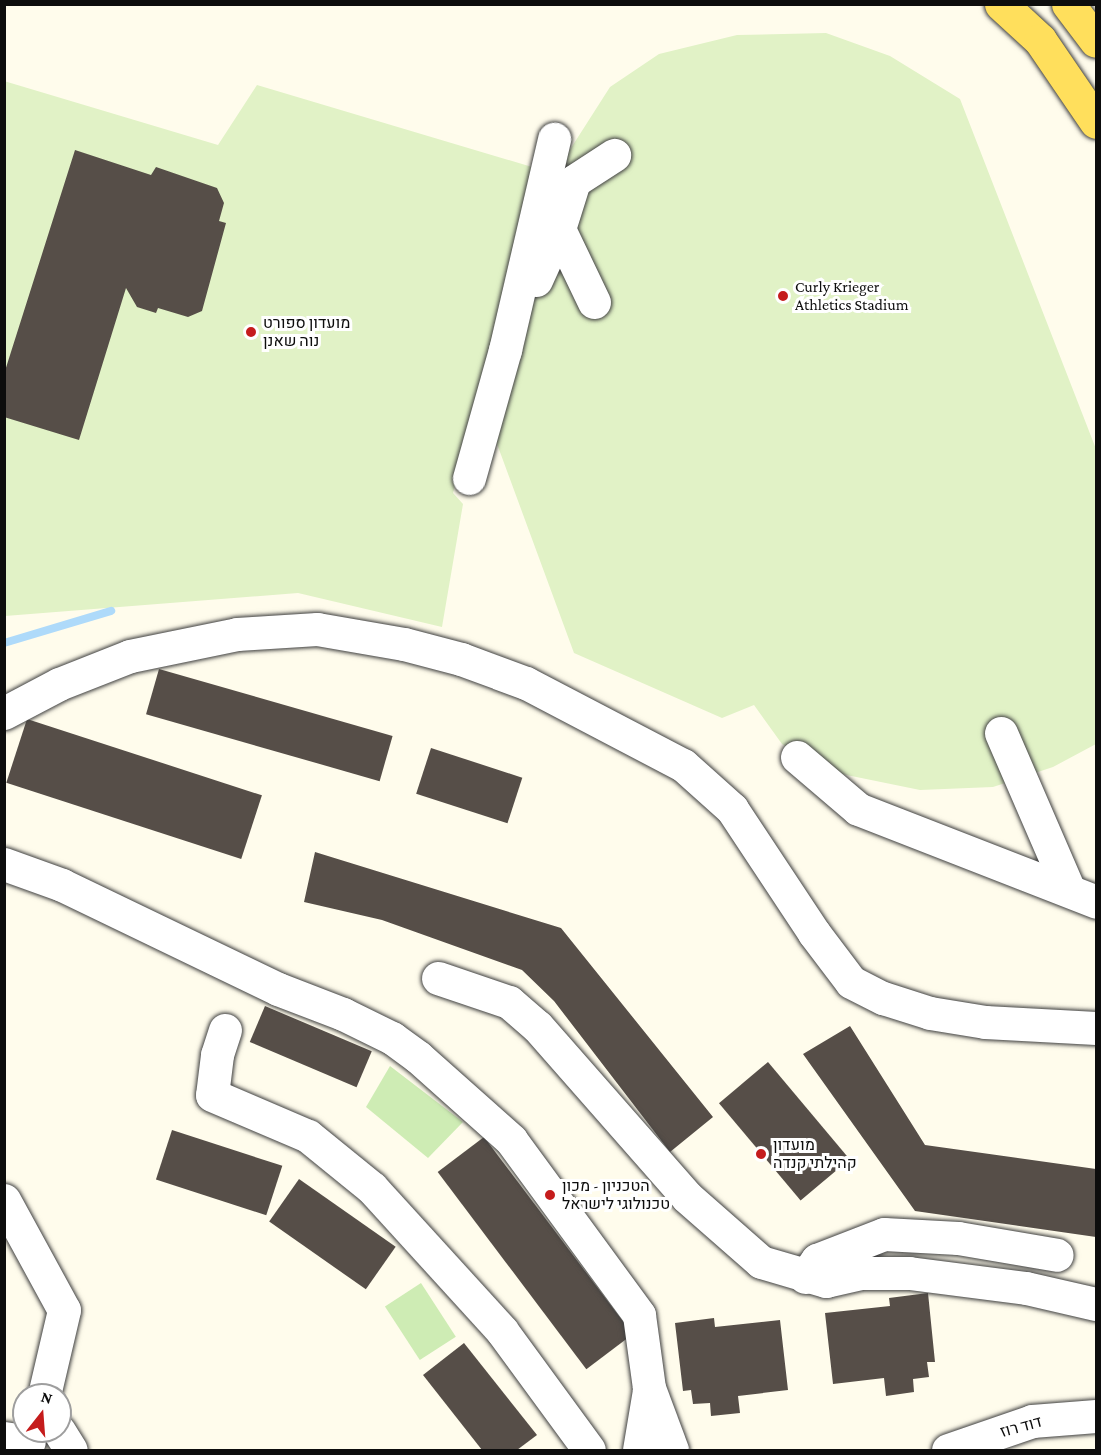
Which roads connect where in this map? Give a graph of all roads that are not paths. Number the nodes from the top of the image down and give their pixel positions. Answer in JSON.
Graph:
{"nodes":[{"id":1,"x":1001,"y":4,"type":"edge"},
{"id":2,"x":1068,"y":4,"type":"edge"},
{"id":3,"x":1096,"y":41,"type":"edge"},
{"id":4,"x":1096,"y":122,"type":"edge"},
{"id":5,"x":554,"y":139,"type":"dead end"},
{"id":6,"x":614,"y":154,"type":"dead end"},
{"id":7,"x":559,"y":229,"type":"junction"},
{"id":8,"x":594,"y":302,"type":"dead end"},
{"id":9,"x":505,"y":350,"type":"junction"},
{"id":10,"x":469,"y":478,"type":"dead end"},
{"id":11,"x":4,"y":713,"type":"edge"},
{"id":12,"x":1001,"y":733,"type":"dead end"},
{"id":13,"x":797,"y":757,"type":"dead end"},
{"id":14,"x":4,"y":864,"type":"edge"},
{"id":15,"x":1082,"y":896,"type":"edge"},
{"id":16,"x":438,"y":978,"type":"dead end"},
{"id":17,"x":1096,"y":1028,"type":"edge"},
{"id":18,"x":225,"y":1030,"type":"dead end"},
{"id":19,"x":4,"y":1200,"type":"edge"},
{"id":20,"x":1057,"y":1255,"type":"dead end"},
{"id":21,"x":805,"y":1277,"type":"junction"},
{"id":22,"x":1096,"y":1304,"type":"edge"},
{"id":23,"x":46,"y":1383,"type":"edge"},
{"id":24,"x":649,"y":1388,"type":"junction"},
{"id":25,"x":1096,"y":1416,"type":"edge"},
{"id":26,"x":589,"y":1450,"type":"edge"},
{"id":27,"x":639,"y":1450,"type":"edge"},
{"id":28,"x":672,"y":1450,"type":"edge"},
{"id":29,"x":948,"y":1450,"type":"edge"}],
"edges":[{"from":1,"to":4,"type":"main road"},
{"from":2,"to":3,"type":"main road"},
{"from":5,"to":9,"type":"street"},
{"from":6,"to":7,"type":"street"},
{"from":7,"to":8,"type":"street"},
{"from":7,"to":9,"type":"street"},
{"from":9,"to":10,"type":"street"},
{"from":11,"to":17,"type":"street"},
{"from":12,"to":15,"type":"street"},
{"from":13,"to":15,"type":"street"},
{"from":14,"to":24,"type":"street"},
{"from":16,"to":21,"type":"street"},
{"from":18,"to":26,"type":"street"},
{"from":19,"to":23,"type":"street"},
{"from":20,"to":21,"type":"street"},
{"from":21,"to":22,"type":"street"},
{"from":24,"to":27,"type":"street"},
{"from":24,"to":28,"type":"street"},
{"from":25,"to":29,"type":"street","name":"דוד רוז"}]}
